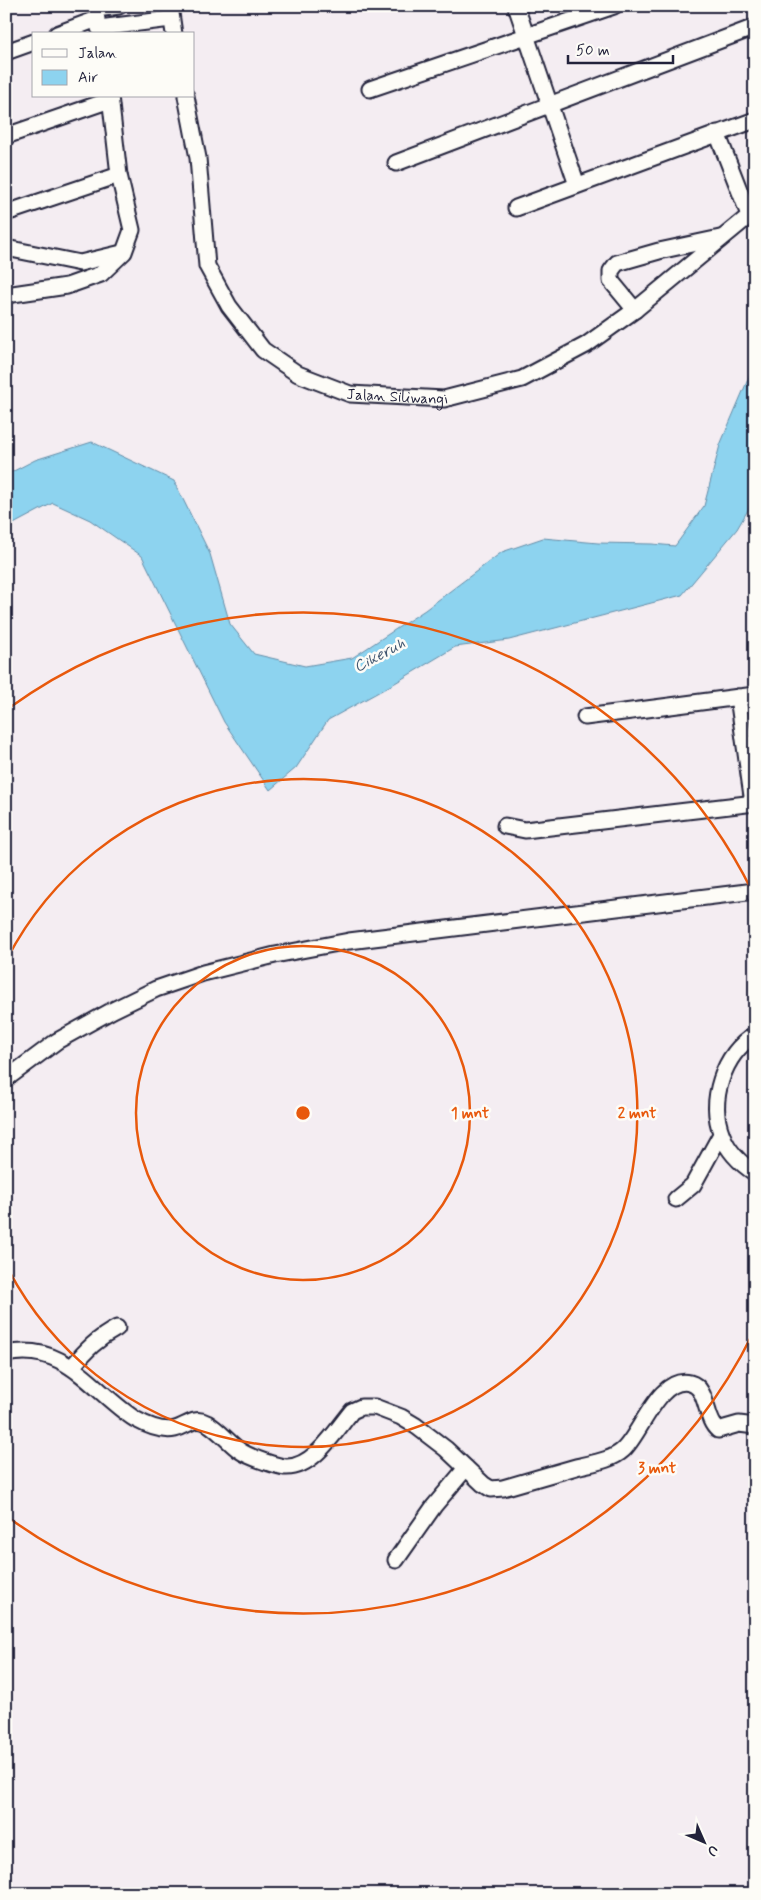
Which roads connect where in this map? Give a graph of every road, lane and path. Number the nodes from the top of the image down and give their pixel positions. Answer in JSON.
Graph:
{"nodes":[{"id":1,"x":119,"y":6,"type":"edge"},
{"id":2,"x":516,"y":6,"type":"edge"},
{"id":3,"x":614,"y":6,"type":"edge"},
{"id":4,"x":97,"y":19,"type":"edge"},
{"id":5,"x":172,"y":20,"type":"edge"},
{"id":6,"x":755,"y":27,"type":"edge"},
{"id":7,"x":62,"y":32,"type":"edge"},
{"id":8,"x":526,"y":37,"type":"junction"},
{"id":9,"x":32,"y":43,"type":"edge"},
{"id":10,"x":6,"y":52,"type":"edge"},
{"id":11,"x":370,"y":89,"type":"dead end"},
{"id":12,"x":110,"y":98,"type":"edge"},
{"id":13,"x":186,"y":98,"type":"edge"},
{"id":14,"x":550,"y":104,"type":"junction"},
{"id":15,"x":755,"y":120,"type":"edge"},
{"id":16,"x":717,"y":133,"type":"junction"},
{"id":17,"x":6,"y":136,"type":"edge"},
{"id":18,"x":396,"y":163,"type":"dead end"},
{"id":19,"x":119,"y":175,"type":"junction"},
{"id":20,"x":576,"y":185,"type":"junction"},
{"id":21,"x":516,"y":208,"type":"dead end"},
{"id":22,"x":6,"y":213,"type":"edge"},
{"id":23,"x":752,"y":213,"type":"edge"},
{"id":24,"x":722,"y":237,"type":"junction"},
{"id":25,"x":6,"y":248,"type":"edge"},
{"id":26,"x":124,"y":252,"type":"junction"},
{"id":27,"x":6,"y":295,"type":"edge"},
{"id":28,"x":635,"y":310,"type":"junction"},
{"id":29,"x":755,"y":695,"type":"edge"},
{"id":30,"x":738,"y":697,"type":"junction"},
{"id":31,"x":585,"y":717,"type":"dead end"},
{"id":32,"x":754,"y":803,"type":"edge"},
{"id":33,"x":505,"y":826,"type":"dead end"},
{"id":34,"x":755,"y":891,"type":"edge"},
{"id":35,"x":755,"y":1035,"type":"edge"},
{"id":36,"x":6,"y":1079,"type":"edge"},
{"id":37,"x":721,"y":1134,"type":"junction"},
{"id":38,"x":755,"y":1173,"type":"edge"},
{"id":39,"x":676,"y":1200,"type":"dead end"},
{"id":40,"x":117,"y":1328,"type":"dead end"},
{"id":41,"x":6,"y":1354,"type":"edge"},
{"id":42,"x":72,"y":1367,"type":"junction"},
{"id":43,"x":755,"y":1426,"type":"edge"},
{"id":44,"x":466,"y":1468,"type":"junction"},
{"id":45,"x":396,"y":1560,"type":"dead end"}],
"edges":[{"from":1,"to":4,"type":"street"},
{"from":2,"to":8,"type":"street"},
{"from":3,"to":8,"type":"street"},
{"from":4,"to":5,"type":"street"},
{"from":4,"to":7,"type":"street"},
{"from":6,"to":14,"type":"street"},
{"from":8,"to":11,"type":"street"},
{"from":8,"to":14,"type":"street"},
{"from":9,"to":10,"type":"street"},
{"from":12,"to":17,"type":"street"},
{"from":12,"to":19,"type":"street"},
{"from":13,"to":28,"type":"street","name":"Jalan Siliwangi"},
{"from":14,"to":18,"type":"street"},
{"from":14,"to":20,"type":"street"},
{"from":15,"to":16,"type":"street"},
{"from":16,"to":20,"type":"street"},
{"from":16,"to":23,"type":"street"},
{"from":19,"to":22,"type":"street"},
{"from":19,"to":26,"type":"street"},
{"from":20,"to":21,"type":"street"},
{"from":23,"to":24,"type":"street","name":"Jalan Siliwangi"},
{"from":24,"to":28,"type":"street","name":"Jalan Siliwangi"},
{"from":24,"to":28,"type":"street"},
{"from":25,"to":26,"type":"street"},
{"from":26,"to":27,"type":"street"},
{"from":29,"to":30,"type":"street"},
{"from":30,"to":31,"type":"street"},
{"from":30,"to":32,"type":"street"},
{"from":32,"to":33,"type":"street"},
{"from":34,"to":36,"type":"street"},
{"from":35,"to":37,"type":"street"},
{"from":37,"to":38,"type":"street"},
{"from":37,"to":39,"type":"street"},
{"from":40,"to":42,"type":"street"},
{"from":41,"to":42,"type":"street"},
{"from":42,"to":44,"type":"street"},
{"from":43,"to":44,"type":"street"},
{"from":44,"to":45,"type":"street"}]}
